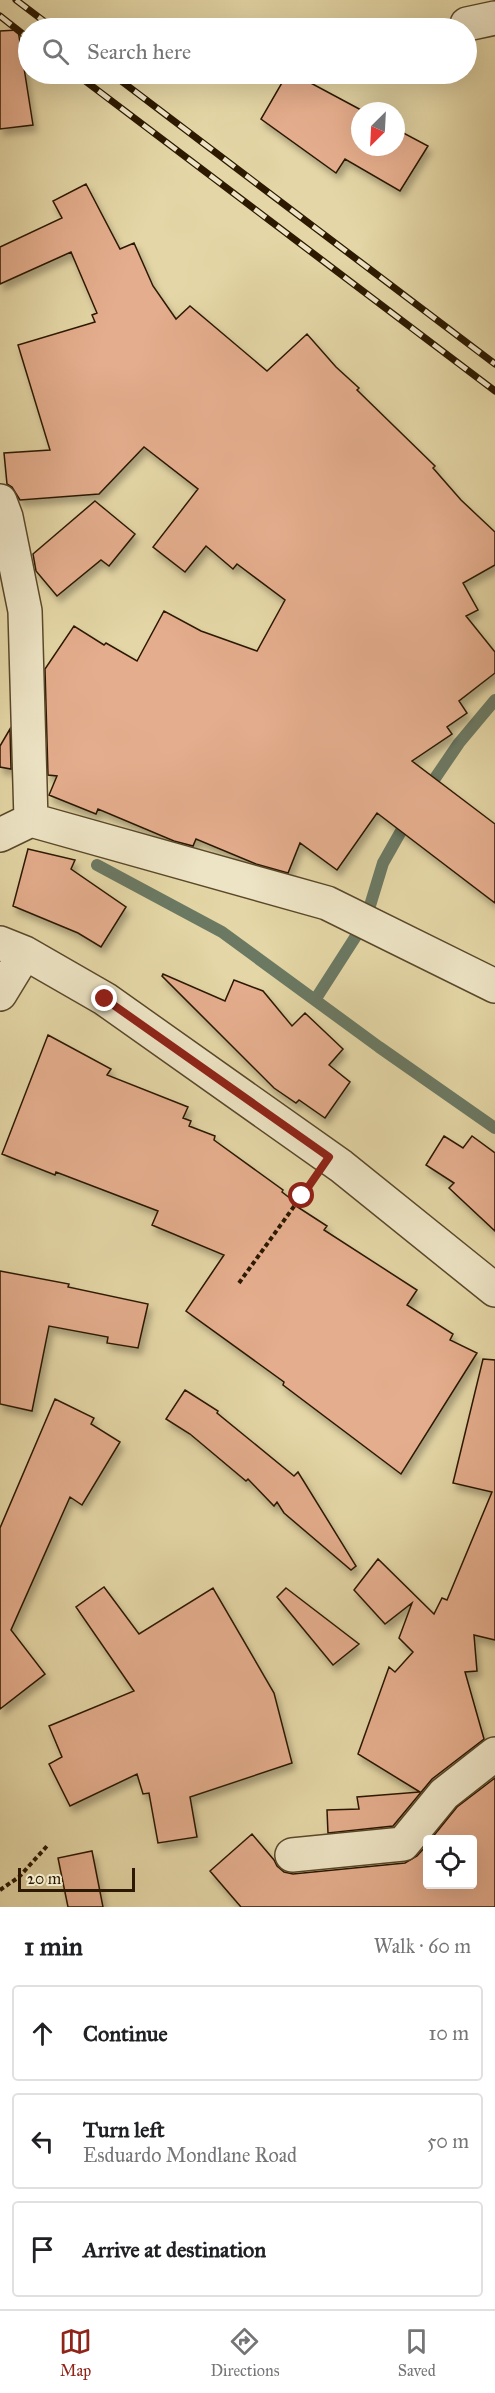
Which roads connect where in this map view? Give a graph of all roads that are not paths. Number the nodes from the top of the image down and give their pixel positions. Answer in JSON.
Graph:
{"nodes":[{"id":1,"x":0,"y":501,"type":"edge"},
{"id":2,"x":31,"y":820,"type":"junction"},
{"id":3,"x":0,"y":835,"type":"edge"},
{"id":4,"x":13,"y":948,"type":"edge"},
{"id":5,"x":495,"y":986,"type":"edge"},
{"id":6,"x":0,"y":994,"type":"edge"},
{"id":7,"x":495,"y":1290,"type":"edge"},
{"id":8,"x":495,"y":1754,"type":"edge"},
{"id":9,"x":292,"y":1855,"type":"dead end"}],
"edges":[{"from":1,"to":2,"type":"street"},
{"from":2,"to":3,"type":"street"},
{"from":2,"to":5,"type":"street"},
{"from":4,"to":6,"type":"street"},
{"from":4,"to":7,"type":"street"},
{"from":8,"to":9,"type":"street"}]}
